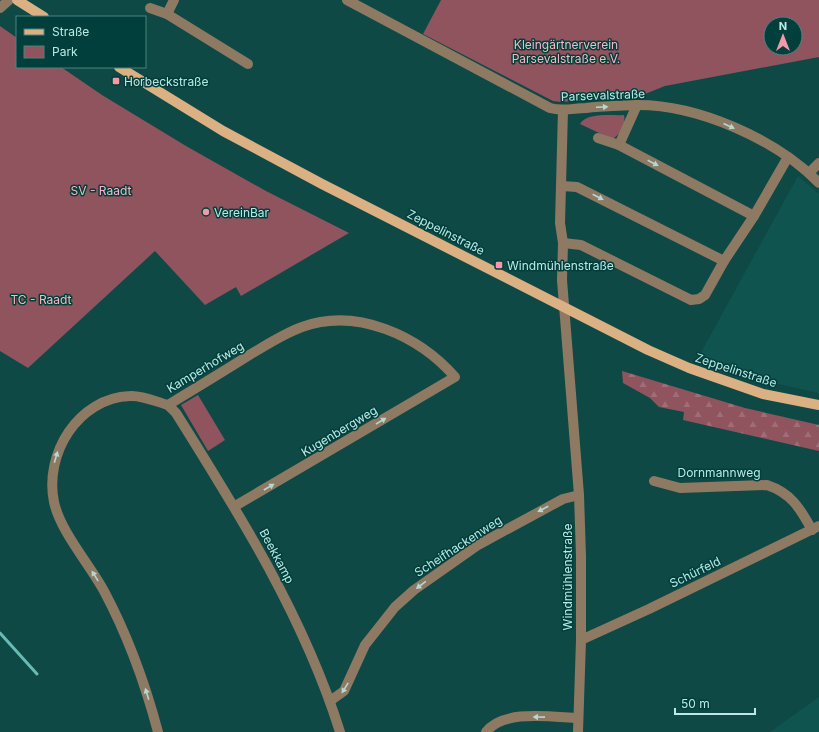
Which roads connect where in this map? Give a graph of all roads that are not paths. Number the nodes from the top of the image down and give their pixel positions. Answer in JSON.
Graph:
{"nodes":[{"id":1,"x":9,"y":0,"type":"edge"},
{"id":2,"x":17,"y":0,"type":"edge"},
{"id":3,"x":174,"y":0,"type":"edge"},
{"id":4,"x":347,"y":0,"type":"edge"},
{"id":5,"x":0,"y":8,"type":"edge"},
{"id":6,"x":150,"y":8,"type":"dead end"},
{"id":7,"x":167,"y":14,"type":"junction"},
{"id":8,"x":42,"y":16,"type":"edge"},
{"id":9,"x":248,"y":64,"type":"dead end"},
{"id":10,"x":122,"y":68,"type":"edge"},
{"id":11,"x":637,"y":105,"type":"junction"},
{"id":12,"x":563,"y":110,"type":"junction"},
{"id":13,"x":598,"y":138,"type":"dead end"},
{"id":14,"x":618,"y":145,"type":"junction"},
{"id":15,"x":788,"y":156,"type":"junction"},
{"id":16,"x":819,"y":163,"type":"edge"},
{"id":17,"x":809,"y":173,"type":"junction"},
{"id":18,"x":819,"y":183,"type":"edge"},
{"id":19,"x":562,"y":186,"type":"junction"},
{"id":20,"x":754,"y":216,"type":"junction"},
{"id":21,"x":563,"y":243,"type":"junction"},
{"id":22,"x":724,"y":261,"type":"junction"},
{"id":23,"x":565,"y":308,"type":"junction"},
{"id":24,"x":456,"y":377,"type":"joint"},
{"id":25,"x":168,"y":405,"type":"junction"},
{"id":26,"x":819,"y":405,"type":"edge"},
{"id":27,"x":654,"y":481,"type":"dead end"},
{"id":28,"x":579,"y":495,"type":"junction"},
{"id":29,"x":235,"y":506,"type":"junction"},
{"id":30,"x":815,"y":528,"type":"edge"},
{"id":31,"x":581,"y":640,"type":"junction"},
{"id":32,"x":330,"y":701,"type":"junction"},
{"id":33,"x":578,"y":718,"type":"junction"},
{"id":34,"x":158,"y":732,"type":"edge"},
{"id":35,"x":340,"y":732,"type":"edge"},
{"id":36,"x":486,"y":732,"type":"edge"},
{"id":37,"x":578,"y":732,"type":"edge"}],
"edges":[{"from":1,"to":5,"type":"street"},
{"from":2,"to":8,"type":"main road"},
{"from":3,"to":7,"type":"street"},
{"from":4,"to":12,"type":"street","name":"Parsevalstraße"},
{"from":6,"to":7,"type":"street"},
{"from":7,"to":9,"type":"street"},
{"from":10,"to":23,"type":"main road","name":"Zeppelinstraße"},
{"from":12,"to":11,"type":"street","name":"Parsevalstraße","one_way":true},
{"from":11,"to":14,"type":"street"},
{"from":11,"to":15,"type":"street","name":"Parsevalstraße","one_way":true},
{"from":12,"to":19,"type":"street","name":"Windmühlenstraße"},
{"from":13,"to":14,"type":"street"},
{"from":14,"to":20,"type":"street","one_way":true},
{"from":15,"to":17,"type":"street","name":"Parsevalstraße"},
{"from":15,"to":20,"type":"street"},
{"from":16,"to":17,"type":"street"},
{"from":17,"to":18,"type":"street","name":"Parsevalstraße"},
{"from":19,"to":21,"type":"street","name":"Windmühlenstraße"},
{"from":19,"to":22,"type":"street","one_way":true},
{"from":20,"to":22,"type":"street"},
{"from":21,"to":22,"type":"street"},
{"from":21,"to":23,"type":"street","name":"Windmühlenstraße"},
{"from":23,"to":26,"type":"main road","name":"Zeppelinstraße"},
{"from":23,"to":28,"type":"street","name":"Windmühlenstraße"},
{"from":24,"to":25,"type":"street","name":"Kamperhofweg"},
{"from":29,"to":24,"type":"street","name":"Kugenbergweg","one_way":true},
{"from":25,"to":29,"type":"street","name":"Beekkamp"},
{"from":34,"to":25,"type":"street","name":"Kamperhofweg","one_way":true},
{"from":27,"to":30,"type":"street","name":"Dornmannweg"},
{"from":28,"to":31,"type":"street","name":"Windmühlenstraße"},
{"from":28,"to":32,"type":"street","name":"Scheifhackenweg","one_way":true},
{"from":29,"to":32,"type":"street","name":"Beekkamp"},
{"from":30,"to":31,"type":"street","name":"Schürfeld"},
{"from":31,"to":33,"type":"street","name":"Windmühlenstraße"},
{"from":32,"to":35,"type":"street","name":"Beekkamp"},
{"from":33,"to":36,"type":"street","one_way":true},
{"from":33,"to":37,"type":"street","name":"Windmühlenstraße"}]}
